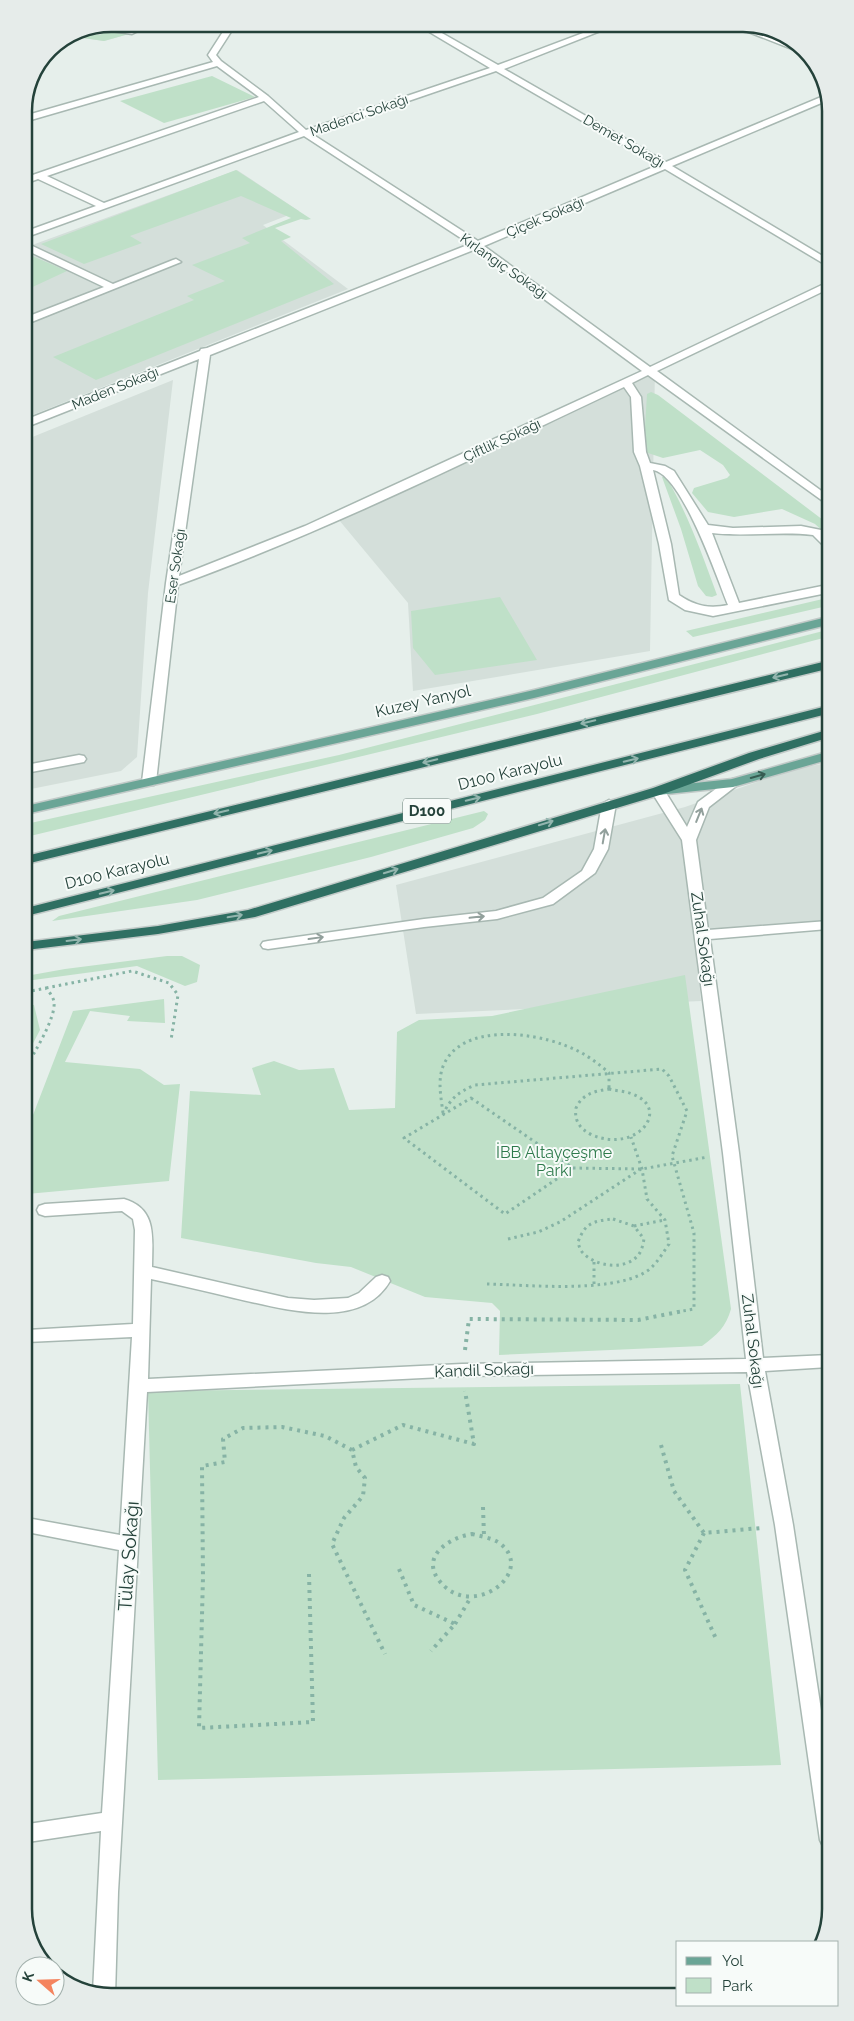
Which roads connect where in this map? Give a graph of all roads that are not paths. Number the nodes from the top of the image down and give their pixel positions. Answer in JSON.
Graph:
{"nodes":[{"id":1,"x":227,"y":32,"type":"edge"},
{"id":2,"x":435,"y":33,"type":"edge"},
{"id":3,"x":588,"y":33,"type":"edge"},
{"id":4,"x":757,"y":34,"type":"edge"},
{"id":5,"x":781,"y":43,"type":"edge"},
{"id":6,"x":218,"y":64,"type":"junction"},
{"id":7,"x":498,"y":68,"type":"junction"},
{"id":8,"x":265,"y":98,"type":"junction"},
{"id":9,"x":821,"y":100,"type":"edge"},
{"id":10,"x":33,"y":115,"type":"edge"},
{"id":11,"x":305,"y":133,"type":"junction"},
{"id":12,"x":666,"y":166,"type":"junction"},
{"id":13,"x":39,"y":176,"type":"junction"},
{"id":14,"x":33,"y":178,"type":"edge"},
{"id":15,"x":104,"y":206,"type":"junction"},
{"id":16,"x":33,"y":232,"type":"edge"},
{"id":17,"x":477,"y":245,"type":"junction"},
{"id":18,"x":33,"y":249,"type":"edge"},
{"id":19,"x":822,"y":260,"type":"edge"},
{"id":20,"x":176,"y":262,"type":"dead end"},
{"id":21,"x":112,"y":287,"type":"junction"},
{"id":22,"x":822,"y":288,"type":"edge"},
{"id":23,"x":33,"y":318,"type":"edge"},
{"id":24,"x":205,"y":351,"type":"junction"},
{"id":25,"x":651,"y":371,"type":"junction"},
{"id":26,"x":626,"y":383,"type":"junction"},
{"id":27,"x":33,"y":421,"type":"edge"},
{"id":28,"x":646,"y":466,"type":"junction"},
{"id":29,"x":822,"y":497,"type":"edge"},
{"id":30,"x":704,"y":528,"type":"junction"},
{"id":31,"x":822,"y":538,"type":"edge"},
{"id":32,"x":172,"y":584,"type":"junction"},
{"id":33,"x":822,"y":590,"type":"edge"},
{"id":34,"x":735,"y":608,"type":"junction"},
{"id":35,"x":822,"y":622,"type":"edge"},
{"id":36,"x":822,"y":666,"type":"edge"},
{"id":37,"x":822,"y":711,"type":"edge"},
{"id":38,"x":822,"y":736,"type":"edge"},
{"id":39,"x":822,"y":757,"type":"edge"},
{"id":40,"x":78,"y":760,"type":"dead end"},
{"id":41,"x":33,"y":768,"type":"edge"},
{"id":42,"x":149,"y":782,"type":"junction"},
{"id":43,"x":733,"y":783,"type":"junction"},
{"id":44,"x":658,"y":791,"type":"junction"},
{"id":45,"x":609,"y":804,"type":"junction"},
{"id":46,"x":33,"y":808,"type":"edge"},
{"id":47,"x":689,"y":840,"type":"junction"},
{"id":48,"x":33,"y":858,"type":"edge"},
{"id":49,"x":33,"y":910,"type":"edge"},
{"id":50,"x":822,"y":926,"type":"edge"},
{"id":51,"x":702,"y":935,"type":"junction"},
{"id":52,"x":33,"y":945,"type":"edge"},
{"id":53,"x":268,"y":946,"type":"dead end"},
{"id":54,"x":45,"y":1210,"type":"dead end"},
{"id":55,"x":143,"y":1272,"type":"junction"},
{"id":56,"x":382,"y":1281,"type":"dead end"},
{"id":57,"x":141,"y":1330,"type":"junction"},
{"id":58,"x":32,"y":1336,"type":"edge"},
{"id":59,"x":822,"y":1361,"type":"edge"},
{"id":60,"x":755,"y":1365,"type":"junction"},
{"id":61,"x":139,"y":1386,"type":"junction"},
{"id":62,"x":32,"y":1526,"type":"edge"},
{"id":63,"x":129,"y":1544,"type":"junction"},
{"id":64,"x":822,"y":1785,"type":"edge"},
{"id":65,"x":112,"y":1820,"type":"junction"},
{"id":66,"x":32,"y":1832,"type":"edge"},
{"id":67,"x":104,"y":1988,"type":"edge"}],
"edges":[{"from":1,"to":6,"type":"street"},
{"from":2,"to":7,"type":"street","name":"Demet Sokağı"},
{"from":3,"to":7,"type":"street","name":"Madenci Sokağı"},
{"from":4,"to":5,"type":"street"},
{"from":6,"to":8,"type":"street","name":"Kırlangıç Sokağı"},
{"from":6,"to":10,"type":"street"},
{"from":7,"to":11,"type":"street","name":"Madenci Sokağı"},
{"from":7,"to":12,"type":"street","name":"Demet Sokağı"},
{"from":8,"to":11,"type":"street","name":"Kırlangıç Sokağı"},
{"from":8,"to":13,"type":"street"},
{"from":9,"to":12,"type":"street","name":"Çiçek Sokağı"},
{"from":11,"to":15,"type":"street","name":"Madenci Sokağı"},
{"from":11,"to":17,"type":"street","name":"Kırlangıç Sokağı"},
{"from":12,"to":17,"type":"street","name":"Çiçek Sokağı"},
{"from":12,"to":19,"type":"street","name":"Demet Sokağı"},
{"from":13,"to":14,"type":"street"},
{"from":13,"to":15,"type":"street"},
{"from":15,"to":16,"type":"street","name":"Madenci Sokağı"},
{"from":17,"to":24,"type":"street","name":"Çiçek Sokağı"},
{"from":17,"to":25,"type":"street","name":"Kırlangıç Sokağı"},
{"from":18,"to":21,"type":"street"},
{"from":20,"to":21,"type":"street"},
{"from":21,"to":23,"type":"street"},
{"from":22,"to":25,"type":"street","name":"Çiftlik Sokağı"},
{"from":24,"to":27,"type":"street","name":"Maden Sokağı"},
{"from":24,"to":32,"type":"street","name":"Eser Sokağı"},
{"from":25,"to":26,"type":"street","name":"Çiftlik Sokağı"},
{"from":25,"to":29,"type":"street","name":"Kırlangıç Sokağı"},
{"from":26,"to":28,"type":"street"},
{"from":26,"to":32,"type":"street","name":"Çiftlik Sokağı"},
{"from":28,"to":30,"type":"street"},
{"from":28,"to":34,"type":"street"},
{"from":30,"to":31,"type":"street"},
{"from":30,"to":34,"type":"street"},
{"from":32,"to":42,"type":"street","name":"Eser Sokağı"},
{"from":33,"to":34,"type":"street"},
{"from":35,"to":42,"type":"main road","name":"Kuzey Yanyol"},
{"from":36,"to":48,"type":"highway","name":"D100 Karayolu","one_way":true},
{"from":49,"to":37,"type":"highway","name":"D100 Karayolu","number":"D100","one_way":true},
{"from":38,"to":44,"type":"highway"},
{"from":43,"to":39,"type":"main road","one_way":true},
{"from":40,"to":41,"type":"street"},
{"from":42,"to":46,"type":"main road","name":"Kuzey Yanyol"},
{"from":43,"to":44,"type":"main road"},
{"from":47,"to":43,"type":"street","name":"Zuhal Sokağı","one_way":true},
{"from":44,"to":45,"type":"highway"},
{"from":44,"to":47,"type":"street","name":"Zuhal Sokağı"},
{"from":52,"to":45,"type":"highway","one_way":true},
{"from":53,"to":45,"type":"street","one_way":true},
{"from":47,"to":51,"type":"street","name":"Zuhal Sokağı"},
{"from":50,"to":51,"type":"street"},
{"from":51,"to":60,"type":"street","name":"Zuhal Sokağı"},
{"from":54,"to":55,"type":"street","name":"Tülay Sokağı"},
{"from":55,"to":56,"type":"street"},
{"from":55,"to":57,"type":"street","name":"Tülay Sokağı"},
{"from":57,"to":58,"type":"street"},
{"from":57,"to":61,"type":"street","name":"Tülay Sokağı"},
{"from":59,"to":60,"type":"street","name":"Kandil Sokağı"},
{"from":60,"to":61,"type":"street","name":"Kandil Sokağı"},
{"from":60,"to":64,"type":"street","name":"Zuhal Sokağı"},
{"from":61,"to":63,"type":"street","name":"Tülay Sokağı"},
{"from":62,"to":63,"type":"street"},
{"from":63,"to":65,"type":"street","name":"Tülay Sokağı"},
{"from":65,"to":66,"type":"street"},
{"from":65,"to":67,"type":"street","name":"Tülay Sokağı"}]}
